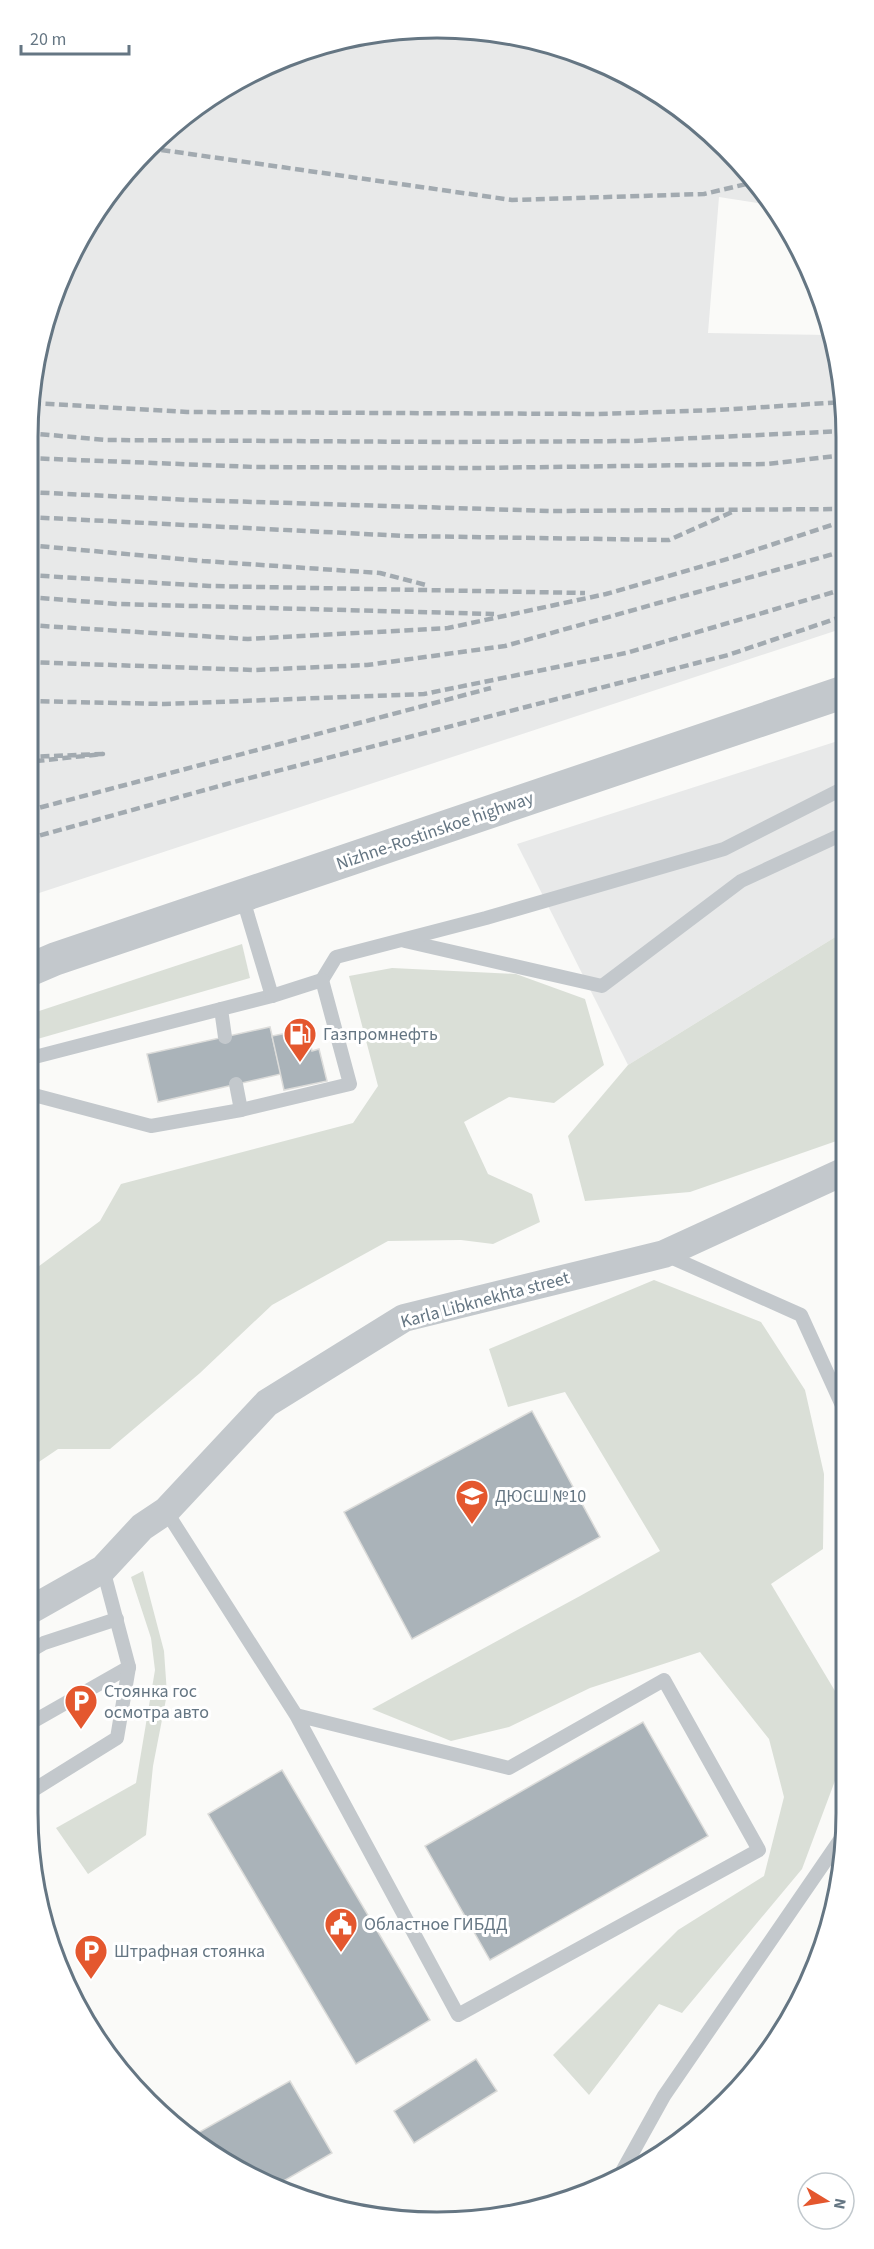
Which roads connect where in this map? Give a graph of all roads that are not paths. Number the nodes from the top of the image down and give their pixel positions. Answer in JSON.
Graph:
{"nodes":[{"id":1,"x":836,"y":695,"type":"edge"},
{"id":2,"x":836,"y":792,"type":"edge"},
{"id":3,"x":836,"y":837,"type":"edge"},
{"id":4,"x":242,"y":896,"type":"junction"},
{"id":5,"x":402,"y":940,"type":"junction"},
{"id":6,"x":38,"y":966,"type":"edge"},
{"id":7,"x":322,"y":980,"type":"junction"},
{"id":8,"x":272,"y":996,"type":"junction"},
{"id":9,"x":221,"y":1009,"type":"junction"},
{"id":10,"x":225,"y":1037,"type":"dead end"},
{"id":11,"x":38,"y":1056,"type":"edge"},
{"id":12,"x":236,"y":1084,"type":"dead end"},
{"id":13,"x":38,"y":1096,"type":"edge"},
{"id":14,"x":241,"y":1110,"type":"junction"},
{"id":15,"x":836,"y":1175,"type":"edge"},
{"id":16,"x":664,"y":1254,"type":"junction"},
{"id":17,"x":836,"y":1392,"type":"edge"},
{"id":18,"x":166,"y":1511,"type":"junction"},
{"id":19,"x":103,"y":1569,"type":"junction"},
{"id":20,"x":38,"y":1606,"type":"edge"},
{"id":21,"x":117,"y":1619,"type":"junction"},
{"id":22,"x":38,"y":1647,"type":"edge"},
{"id":23,"x":129,"y":1667,"type":"junction"},
{"id":24,"x":296,"y":1715,"type":"junction"},
{"id":25,"x":38,"y":1719,"type":"edge"},
{"id":26,"x":38,"y":1787,"type":"edge"},
{"id":27,"x":835,"y":1846,"type":"edge"},
{"id":28,"x":627,"y":2163,"type":"edge"}],
"edges":[{"from":1,"to":4,"type":"street","name":"Nizhne-Rostinskoe highway"},
{"from":2,"to":5,"type":"lane"},
{"from":3,"to":5,"type":"lane"},
{"from":4,"to":6,"type":"street","name":"Nizhne-Rostinskoe highway"},
{"from":4,"to":8,"type":"lane"},
{"from":5,"to":7,"type":"lane"},
{"from":7,"to":8,"type":"lane"},
{"from":7,"to":14,"type":"lane"},
{"from":8,"to":9,"type":"lane"},
{"from":9,"to":10,"type":"lane"},
{"from":9,"to":11,"type":"lane"},
{"from":12,"to":14,"type":"lane"},
{"from":13,"to":14,"type":"lane"},
{"from":15,"to":16,"type":"street","name":"Karla Libknekhta street"},
{"from":16,"to":17,"type":"lane"},
{"from":16,"to":18,"type":"street","name":"Karla Libknekhta street"},
{"from":18,"to":19,"type":"street","name":"Karla Libknekhta street"},
{"from":18,"to":24,"type":"lane"},
{"from":19,"to":20,"type":"street","name":"Karla Libknekhta street"},
{"from":19,"to":21,"type":"lane"},
{"from":21,"to":22,"type":"lane"},
{"from":21,"to":23,"type":"lane"},
{"from":23,"to":25,"type":"lane"},
{"from":23,"to":26,"type":"lane"},
{"from":24,"to":24,"type":"lane"},
{"from":27,"to":28,"type":"lane"}]}
